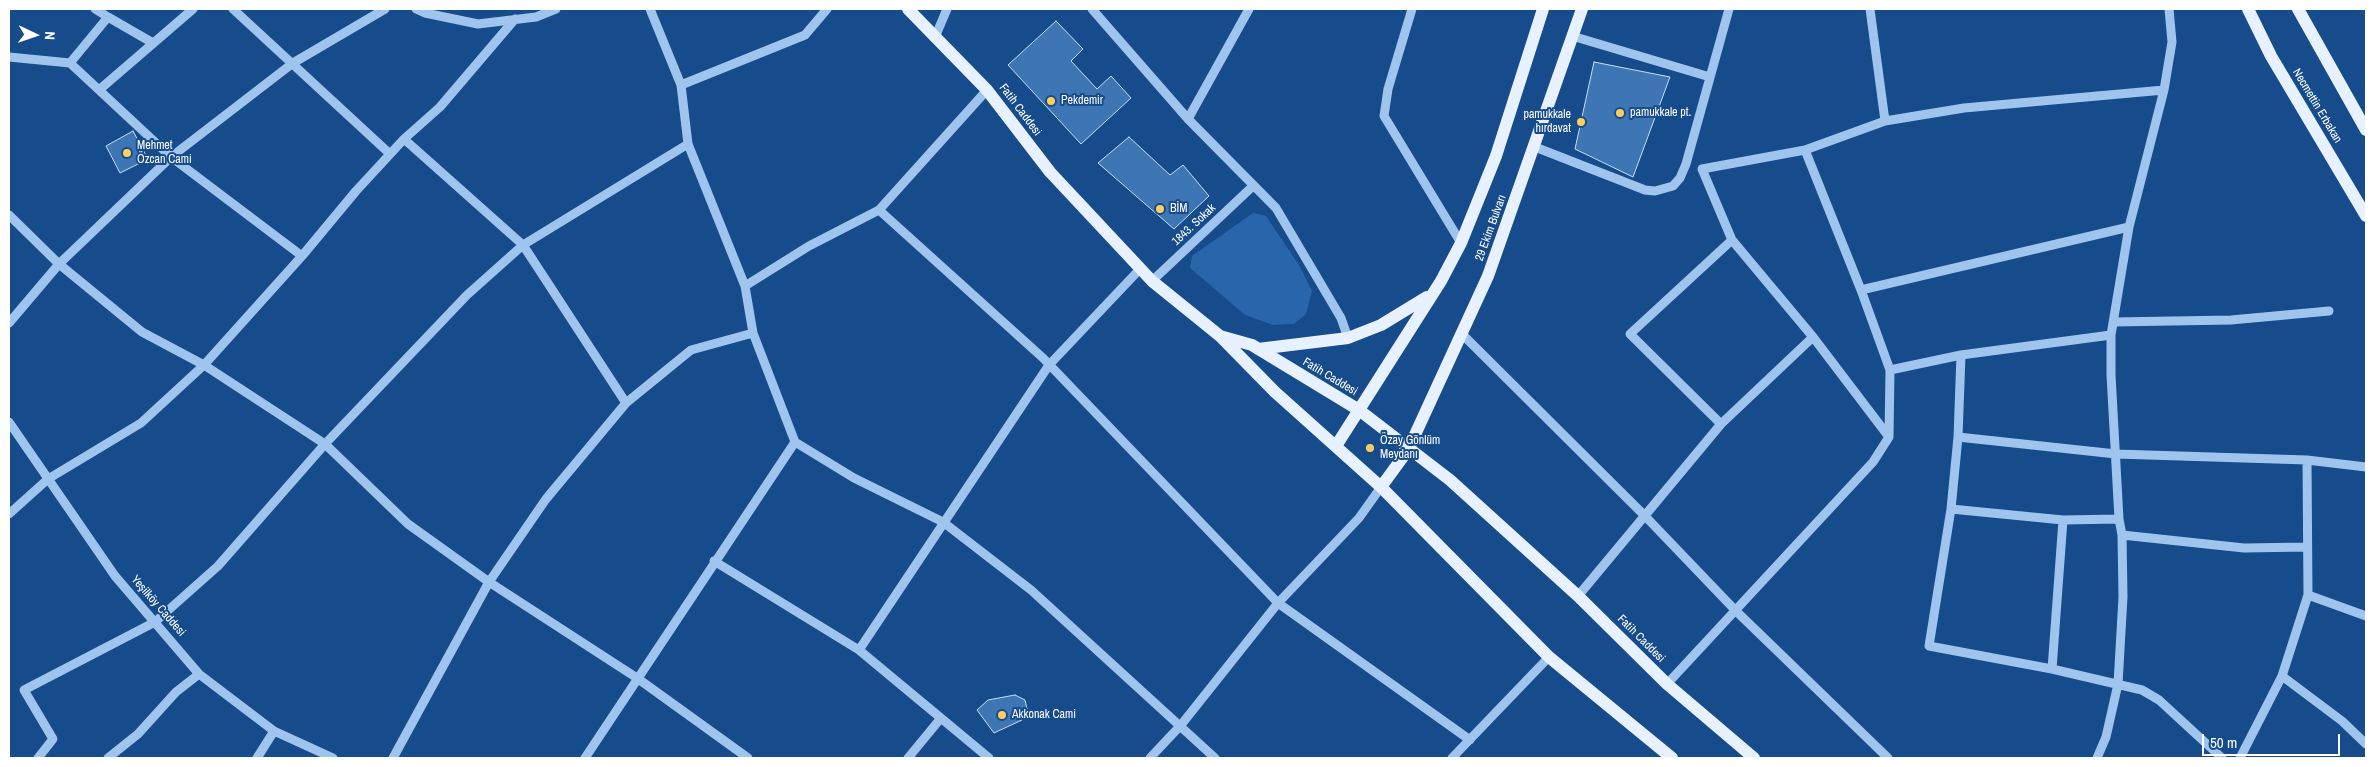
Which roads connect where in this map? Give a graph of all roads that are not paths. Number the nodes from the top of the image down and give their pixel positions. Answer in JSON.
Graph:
{"nodes":[{"id":1,"x":95,"y":9,"type":"edge"},
{"id":2,"x":193,"y":9,"type":"edge"},
{"id":3,"x":233,"y":9,"type":"edge"},
{"id":4,"x":385,"y":9,"type":"edge"},
{"id":5,"x":416,"y":9,"type":"edge"},
{"id":6,"x":556,"y":9,"type":"edge"},
{"id":7,"x":650,"y":9,"type":"edge"},
{"id":8,"x":827,"y":9,"type":"edge"},
{"id":9,"x":908,"y":9,"type":"edge"},
{"id":10,"x":948,"y":9,"type":"edge"},
{"id":11,"x":1249,"y":9,"type":"edge"},
{"id":12,"x":1412,"y":9,"type":"edge"},
{"id":13,"x":1543,"y":9,"type":"edge"},
{"id":14,"x":1582,"y":9,"type":"edge"},
{"id":15,"x":1729,"y":9,"type":"edge"},
{"id":16,"x":1870,"y":9,"type":"edge"},
{"id":17,"x":2169,"y":9,"type":"edge"},
{"id":18,"x":2248,"y":9,"type":"edge"},
{"id":19,"x":2298,"y":9,"type":"edge"},
{"id":20,"x":1096,"y":10,"type":"edge"},
{"id":21,"x":108,"y":17,"type":"junction"},
{"id":22,"x":515,"y":20,"type":"junction"},
{"id":23,"x":936,"y":36,"type":"junction"},
{"id":24,"x":1572,"y":36,"type":"junction"},
{"id":25,"x":153,"y":43,"type":"junction"},
{"id":26,"x":9,"y":57,"type":"edge"},
{"id":27,"x":70,"y":63,"type":"junction"},
{"id":28,"x":293,"y":63,"type":"junction"},
{"id":29,"x":1710,"y":77,"type":"junction"},
{"id":30,"x":681,"y":85,"type":"junction"},
{"id":31,"x":99,"y":90,"type":"junction"},
{"id":32,"x":987,"y":90,"type":"junction"},
{"id":33,"x":2164,"y":90,"type":"junction"},
{"id":34,"x":1188,"y":119,"type":"junction"},
{"id":35,"x":1885,"y":121,"type":"junction"},
{"id":36,"x":2366,"y":130,"type":"edge"},
{"id":37,"x":404,"y":139,"type":"junction"},
{"id":38,"x":688,"y":144,"type":"junction"},
{"id":39,"x":1535,"y":147,"type":"junction"},
{"id":40,"x":1805,"y":150,"type":"junction"},
{"id":41,"x":390,"y":154,"type":"junction"},
{"id":42,"x":171,"y":157,"type":"junction"},
{"id":43,"x":1686,"y":164,"type":"junction"},
{"id":44,"x":1702,"y":169,"type":"junction"},
{"id":45,"x":1253,"y":186,"type":"junction"},
{"id":46,"x":878,"y":210,"type":"junction"},
{"id":47,"x":9,"y":215,"type":"edge"},
{"id":48,"x":2366,"y":216,"type":"edge"},
{"id":49,"x":2129,"y":227,"type":"junction"},
{"id":50,"x":1732,"y":240,"type":"junction"},
{"id":51,"x":1461,"y":243,"type":"junction"},
{"id":52,"x":523,"y":245,"type":"junction"},
{"id":53,"x":302,"y":256,"type":"junction"},
{"id":54,"x":59,"y":264,"type":"junction"},
{"id":55,"x":1140,"y":269,"type":"junction"},
{"id":56,"x":1152,"y":281,"type":"junction"},
{"id":57,"x":745,"y":286,"type":"junction"},
{"id":58,"x":1861,"y":290,"type":"junction"},
{"id":59,"x":1432,"y":294,"type":"junction"},
{"id":60,"x":2329,"y":311,"type":"dead end"},
{"id":61,"x":2114,"y":322,"type":"junction"},
{"id":62,"x":9,"y":323,"type":"edge"},
{"id":63,"x":753,"y":334,"type":"junction"},
{"id":64,"x":1462,"y":334,"type":"junction"},
{"id":65,"x":2111,"y":335,"type":"junction"},
{"id":66,"x":1220,"y":336,"type":"junction"},
{"id":67,"x":1813,"y":337,"type":"junction"},
{"id":68,"x":1348,"y":338,"type":"junction"},
{"id":69,"x":1258,"y":349,"type":"junction"},
{"id":70,"x":1961,"y":355,"type":"junction"},
{"id":71,"x":1049,"y":364,"type":"junction"},
{"id":72,"x":204,"y":365,"type":"junction"},
{"id":73,"x":1890,"y":370,"type":"junction"},
{"id":74,"x":626,"y":403,"type":"junction"},
{"id":75,"x":1359,"y":410,"type":"junction"},
{"id":76,"x":9,"y":422,"type":"edge"},
{"id":77,"x":1721,"y":424,"type":"junction"},
{"id":78,"x":1889,"y":437,"type":"junction"},
{"id":79,"x":1958,"y":437,"type":"junction"},
{"id":80,"x":795,"y":442,"type":"junction"},
{"id":81,"x":325,"y":444,"type":"junction"},
{"id":82,"x":1336,"y":446,"type":"junction"},
{"id":83,"x":1408,"y":450,"type":"junction"},
{"id":84,"x":2116,"y":454,"type":"junction"},
{"id":85,"x":2307,"y":460,"type":"junction"},
{"id":86,"x":2366,"y":467,"type":"edge"},
{"id":87,"x":48,"y":479,"type":"junction"},
{"id":88,"x":1381,"y":487,"type":"junction"},
{"id":89,"x":1951,"y":509,"type":"junction"},
{"id":90,"x":9,"y":514,"type":"edge"},
{"id":91,"x":1645,"y":516,"type":"junction"},
{"id":92,"x":2119,"y":519,"type":"junction"},
{"id":93,"x":2063,"y":520,"type":"junction"},
{"id":94,"x":944,"y":522,"type":"junction"},
{"id":95,"x":2122,"y":535,"type":"junction"},
{"id":96,"x":2307,"y":547,"type":"junction"},
{"id":97,"x":714,"y":561,"type":"junction"},
{"id":98,"x":489,"y":582,"type":"junction"},
{"id":99,"x":2308,"y":595,"type":"junction"},
{"id":100,"x":1578,"y":596,"type":"junction"},
{"id":101,"x":1278,"y":603,"type":"junction"},
{"id":102,"x":1736,"y":611,"type":"junction"},
{"id":103,"x":2366,"y":616,"type":"edge"},
{"id":104,"x":155,"y":622,"type":"junction"},
{"id":105,"x":860,"y":650,"type":"junction"},
{"id":106,"x":1549,"y":657,"type":"junction"},
{"id":107,"x":2052,"y":669,"type":"junction"},
{"id":108,"x":199,"y":674,"type":"junction"},
{"id":109,"x":2282,"y":676,"type":"junction"},
{"id":110,"x":637,"y":678,"type":"junction"},
{"id":111,"x":1667,"y":684,"type":"junction"},
{"id":112,"x":2118,"y":684,"type":"junction"},
{"id":113,"x":941,"y":718,"type":"junction"},
{"id":114,"x":1181,"y":726,"type":"junction"},
{"id":115,"x":274,"y":731,"type":"junction"},
{"id":116,"x":1470,"y":740,"type":"junction"},
{"id":117,"x":2366,"y":744,"type":"edge"},
{"id":118,"x":38,"y":758,"type":"edge"},
{"id":119,"x":108,"y":758,"type":"edge"},
{"id":120,"x":257,"y":758,"type":"edge"},
{"id":121,"x":333,"y":758,"type":"edge"},
{"id":122,"x":393,"y":758,"type":"edge"},
{"id":123,"x":585,"y":758,"type":"edge"},
{"id":124,"x":748,"y":758,"type":"edge"},
{"id":125,"x":908,"y":758,"type":"edge"},
{"id":126,"x":989,"y":758,"type":"edge"},
{"id":127,"x":1150,"y":758,"type":"edge"},
{"id":128,"x":1215,"y":758,"type":"edge"},
{"id":129,"x":1452,"y":758,"type":"edge"},
{"id":130,"x":1672,"y":758,"type":"edge"},
{"id":131,"x":1754,"y":758,"type":"edge"},
{"id":132,"x":1888,"y":758,"type":"edge"},
{"id":133,"x":2097,"y":758,"type":"edge"},
{"id":134,"x":2222,"y":758,"type":"edge"},
{"id":135,"x":2240,"y":758,"type":"edge"}],
"edges":[{"from":1,"to":21,"type":"street"},
{"from":2,"to":25,"type":"street"},
{"from":3,"to":28,"type":"street"},
{"from":4,"to":28,"type":"street"},
{"from":5,"to":22,"type":"street"},
{"from":6,"to":22,"type":"street"},
{"from":7,"to":30,"type":"street"},
{"from":8,"to":30,"type":"street"},
{"from":9,"to":23,"type":"main road","name":"Fatih Caddesi"},
{"from":10,"to":23,"type":"street"},
{"from":11,"to":34,"type":"street"},
{"from":12,"to":51,"type":"street"},
{"from":13,"to":51,"type":"main road","name":"29 Ekim Bulvarı"},
{"from":14,"to":24,"type":"main road","name":"29 Ekim Bulvarı"},
{"from":15,"to":29,"type":"street"},
{"from":16,"to":35,"type":"street"},
{"from":17,"to":33,"type":"street"},
{"from":18,"to":48,"type":"main road","name":"Necmettin Erbakan"},
{"from":19,"to":36,"type":"main road"},
{"from":20,"to":34,"type":"street"},
{"from":21,"to":25,"type":"street"},
{"from":21,"to":27,"type":"street"},
{"from":22,"to":37,"type":"street"},
{"from":23,"to":32,"type":"main road","name":"Fatih Caddesi"},
{"from":24,"to":29,"type":"street"},
{"from":24,"to":39,"type":"main road","name":"29 Ekim Bulvarı"},
{"from":25,"to":31,"type":"street"},
{"from":26,"to":27,"type":"street"},
{"from":27,"to":31,"type":"street"},
{"from":28,"to":41,"type":"street"},
{"from":28,"to":42,"type":"street"},
{"from":29,"to":43,"type":"street"},
{"from":30,"to":38,"type":"street"},
{"from":31,"to":42,"type":"street"},
{"from":32,"to":46,"type":"street"},
{"from":32,"to":55,"type":"main road","name":"Fatih Caddesi"},
{"from":33,"to":35,"type":"street"},
{"from":33,"to":49,"type":"street"},
{"from":34,"to":45,"type":"street"},
{"from":35,"to":40,"type":"street"},
{"from":37,"to":41,"type":"street"},
{"from":37,"to":52,"type":"street"},
{"from":38,"to":52,"type":"street"},
{"from":38,"to":57,"type":"street"},
{"from":39,"to":43,"type":"street"},
{"from":39,"to":64,"type":"main road","name":"29 Ekim Bulvarı"},
{"from":40,"to":44,"type":"street"},
{"from":40,"to":58,"type":"street"},
{"from":41,"to":53,"type":"street"},
{"from":42,"to":53,"type":"street"},
{"from":42,"to":54,"type":"street"},
{"from":43,"to":44,"type":"street"},
{"from":44,"to":50,"type":"street"},
{"from":45,"to":56,"type":"street","name":"1843. Sokak"},
{"from":45,"to":68,"type":"street"},
{"from":46,"to":57,"type":"street"},
{"from":46,"to":71,"type":"street"},
{"from":47,"to":54,"type":"street"},
{"from":49,"to":58,"type":"street"},
{"from":49,"to":61,"type":"street"},
{"from":50,"to":67,"type":"street"},
{"from":50,"to":77,"type":"street"},
{"from":51,"to":59,"type":"main road","name":"29 Ekim Bulvarı"},
{"from":52,"to":74,"type":"street"},
{"from":52,"to":81,"type":"street"},
{"from":53,"to":72,"type":"street"},
{"from":54,"to":62,"type":"street"},
{"from":54,"to":72,"type":"street"},
{"from":55,"to":56,"type":"main road","name":"Fatih Caddesi"},
{"from":55,"to":71,"type":"street"},
{"from":56,"to":66,"type":"main road","name":"Fatih Caddesi"},
{"from":57,"to":63,"type":"street"},
{"from":58,"to":73,"type":"street"},
{"from":59,"to":68,"type":"main road"},
{"from":59,"to":75,"type":"main road","name":"29 Ekim Bulvarı"},
{"from":60,"to":61,"type":"street"},
{"from":61,"to":65,"type":"street"},
{"from":63,"to":74,"type":"street"},
{"from":63,"to":80,"type":"street"},
{"from":64,"to":83,"type":"main road","name":"29 Ekim Bulvarı"},
{"from":64,"to":91,"type":"street"},
{"from":65,"to":70,"type":"street"},
{"from":65,"to":84,"type":"street"},
{"from":66,"to":69,"type":"main road","name":"Fatih Caddesi"},
{"from":66,"to":82,"type":"main road"},
{"from":67,"to":77,"type":"street"},
{"from":67,"to":78,"type":"street"},
{"from":68,"to":69,"type":"main road"},
{"from":69,"to":75,"type":"main road","name":"Fatih Caddesi"},
{"from":70,"to":73,"type":"street"},
{"from":70,"to":79,"type":"street"},
{"from":71,"to":94,"type":"street"},
{"from":71,"to":101,"type":"street"},
{"from":72,"to":81,"type":"street"},
{"from":72,"to":87,"type":"street"},
{"from":73,"to":78,"type":"street"},
{"from":74,"to":98,"type":"street"},
{"from":75,"to":82,"type":"main road","name":"29 Ekim Bulvarı"},
{"from":75,"to":83,"type":"main road","name":"Fatih Caddesi"},
{"from":76,"to":87,"type":"street","name":"Yeşilköy Caddesi"},
{"from":77,"to":91,"type":"street"},
{"from":78,"to":102,"type":"street"},
{"from":79,"to":84,"type":"street"},
{"from":79,"to":89,"type":"street"},
{"from":80,"to":94,"type":"street"},
{"from":80,"to":97,"type":"street"},
{"from":81,"to":98,"type":"street"},
{"from":81,"to":104,"type":"street"},
{"from":82,"to":88,"type":"main road"},
{"from":83,"to":88,"type":"main road","name":"29 Ekim Bulvarı"},
{"from":83,"to":100,"type":"main road","name":"Fatih Caddesi"},
{"from":84,"to":85,"type":"street"},
{"from":84,"to":92,"type":"street"},
{"from":85,"to":86,"type":"street"},
{"from":85,"to":96,"type":"street"},
{"from":87,"to":90,"type":"street"},
{"from":87,"to":104,"type":"street","name":"Yeşilköy Caddesi"},
{"from":88,"to":101,"type":"street"},
{"from":88,"to":106,"type":"main road"},
{"from":89,"to":93,"type":"street"},
{"from":89,"to":107,"type":"street"},
{"from":91,"to":100,"type":"street"},
{"from":91,"to":102,"type":"street"},
{"from":92,"to":93,"type":"street"},
{"from":92,"to":95,"type":"street"},
{"from":93,"to":107,"type":"street"},
{"from":94,"to":105,"type":"street"},
{"from":94,"to":114,"type":"street"},
{"from":95,"to":96,"type":"street"},
{"from":95,"to":112,"type":"street"},
{"from":96,"to":99,"type":"street"},
{"from":97,"to":105,"type":"street"},
{"from":97,"to":110,"type":"street"},
{"from":98,"to":110,"type":"street"},
{"from":98,"to":122,"type":"street"},
{"from":99,"to":103,"type":"street"},
{"from":99,"to":109,"type":"street"},
{"from":100,"to":111,"type":"main road","name":"Fatih Caddesi"},
{"from":101,"to":114,"type":"street"},
{"from":101,"to":116,"type":"street"},
{"from":102,"to":111,"type":"street"},
{"from":102,"to":132,"type":"street"},
{"from":104,"to":108,"type":"street","name":"Yeşilköy Caddesi"},
{"from":104,"to":118,"type":"street"},
{"from":105,"to":113,"type":"street"},
{"from":106,"to":116,"type":"street"},
{"from":106,"to":130,"type":"main road"},
{"from":107,"to":112,"type":"street"},
{"from":108,"to":115,"type":"street","name":"Yeşilköy Caddesi"},
{"from":108,"to":119,"type":"street"},
{"from":109,"to":117,"type":"street"},
{"from":109,"to":135,"type":"street"},
{"from":110,"to":123,"type":"street"},
{"from":110,"to":124,"type":"street"},
{"from":111,"to":131,"type":"main road","name":"Fatih Caddesi"},
{"from":112,"to":133,"type":"street"},
{"from":112,"to":134,"type":"street"},
{"from":113,"to":125,"type":"street"},
{"from":113,"to":126,"type":"street"},
{"from":114,"to":127,"type":"street"},
{"from":114,"to":128,"type":"street"},
{"from":115,"to":120,"type":"street"},
{"from":115,"to":121,"type":"street","name":"Yeşilköy Caddesi"},
{"from":116,"to":129,"type":"street"}]}
